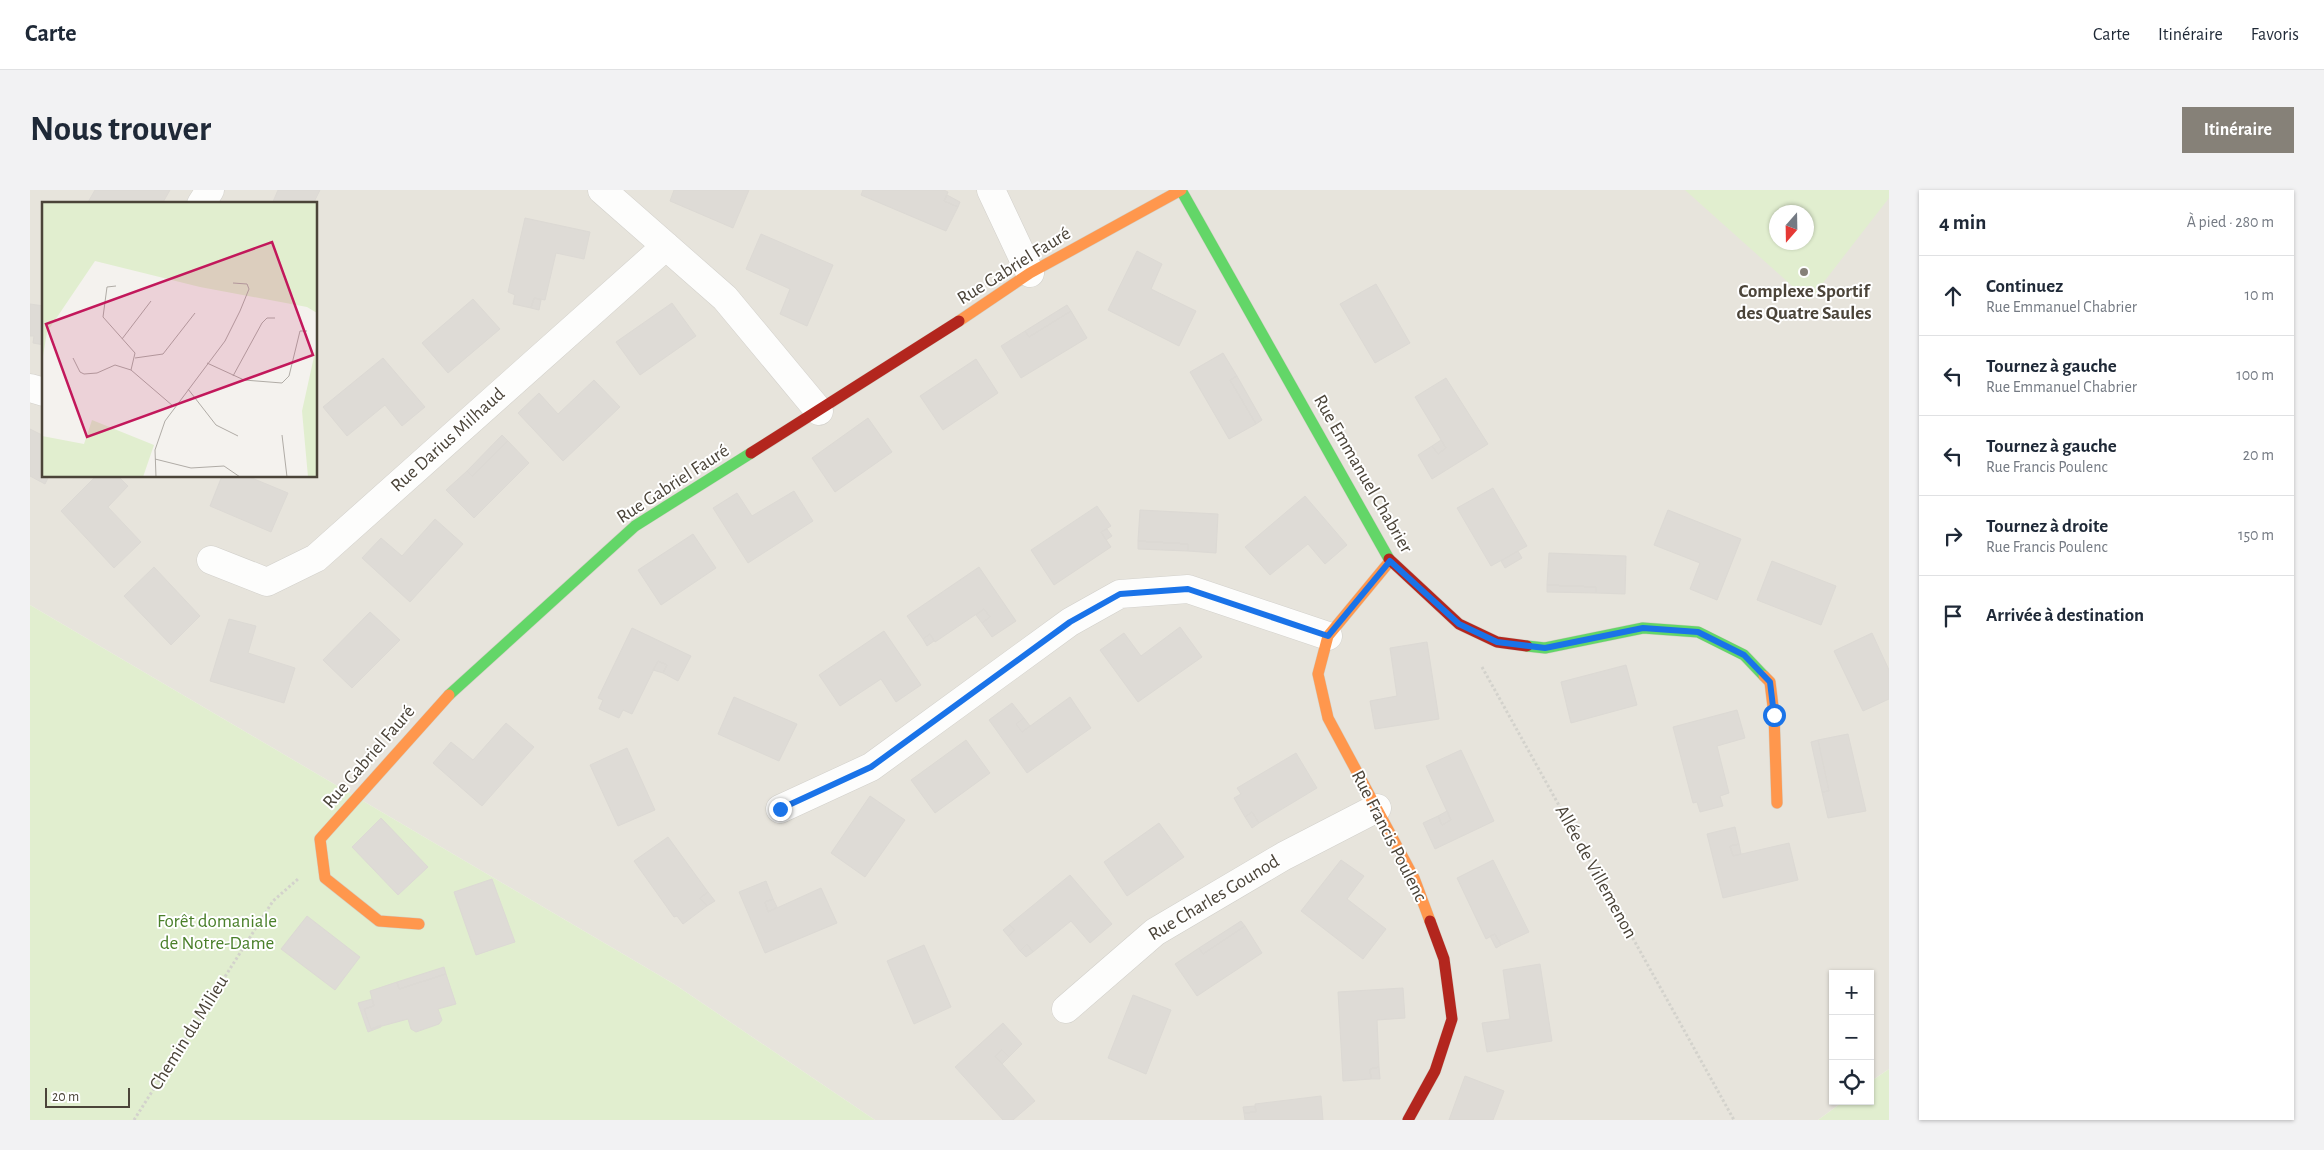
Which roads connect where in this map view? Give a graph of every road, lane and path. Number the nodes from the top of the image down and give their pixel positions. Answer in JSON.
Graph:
{"nodes":[{"id":1,"x":210,"y":190,"type":"edge"},
{"id":2,"x":602,"y":190,"type":"edge"},
{"id":3,"x":991,"y":190,"type":"edge"},
{"id":4,"x":1181,"y":190,"type":"edge"},
{"id":5,"x":202,"y":202,"type":"edge"},
{"id":6,"x":666,"y":246,"type":"junction"},
{"id":7,"x":1030,"y":273,"type":"junction"},
{"id":8,"x":819,"y":411,"type":"junction"},
{"id":9,"x":211,"y":560,"type":"dead end"},
{"id":10,"x":1390,"y":561,"type":"junction"},
{"id":11,"x":1459,"y":624,"type":"junction"},
{"id":12,"x":1328,"y":636,"type":"junction"},
{"id":13,"x":1777,"y":803,"type":"dead end"},
{"id":14,"x":1377,"y":808,"type":"junction"},
{"id":15,"x":780,"y":809,"type":"dead end"},
{"id":16,"x":322,"y":857,"type":"junction"},
{"id":17,"x":419,"y":924,"type":"dead end"},
{"id":18,"x":1066,"y":1009,"type":"dead end"},
{"id":19,"x":134,"y":1120,"type":"edge"},
{"id":20,"x":1408,"y":1120,"type":"edge"},
{"id":21,"x":1734,"y":1120,"type":"edge"}],
"edges":[{"from":1,"to":5,"type":"street"},
{"from":2,"to":6,"type":"street"},
{"from":3,"to":7,"type":"street"},
{"from":4,"to":7,"type":"street","name":"Rue Gabriel Fauré"},
{"from":4,"to":10,"type":"street","name":"Rue Emmanuel Chabrier"},
{"from":6,"to":8,"type":"street"},
{"from":6,"to":9,"type":"street","name":"Rue Darius Milhaud"},
{"from":7,"to":8,"type":"street","name":"Rue Gabriel Fauré"},
{"from":8,"to":16,"type":"street","name":"Rue Gabriel Fauré"},
{"from":10,"to":11,"type":"street","name":"Rue Emmanuel Chabrier"},
{"from":10,"to":12,"type":"street","name":"Rue Francis Poulenc"},
{"from":11,"to":13,"type":"street","name":"Rue Emmanuel Chabrier"},
{"from":11,"to":21,"type":"path","name":"Allée de Villemenon"},
{"from":12,"to":14,"type":"street","name":"Rue Francis Poulenc"},
{"from":12,"to":15,"type":"street"},
{"from":14,"to":18,"type":"street","name":"Rue Charles Gounod"},
{"from":14,"to":20,"type":"street","name":"Rue Francis Poulenc"},
{"from":16,"to":17,"type":"street","name":"Rue Gabriel Fauré"},
{"from":16,"to":19,"type":"path","name":"Chemin du Milieu"}]}
